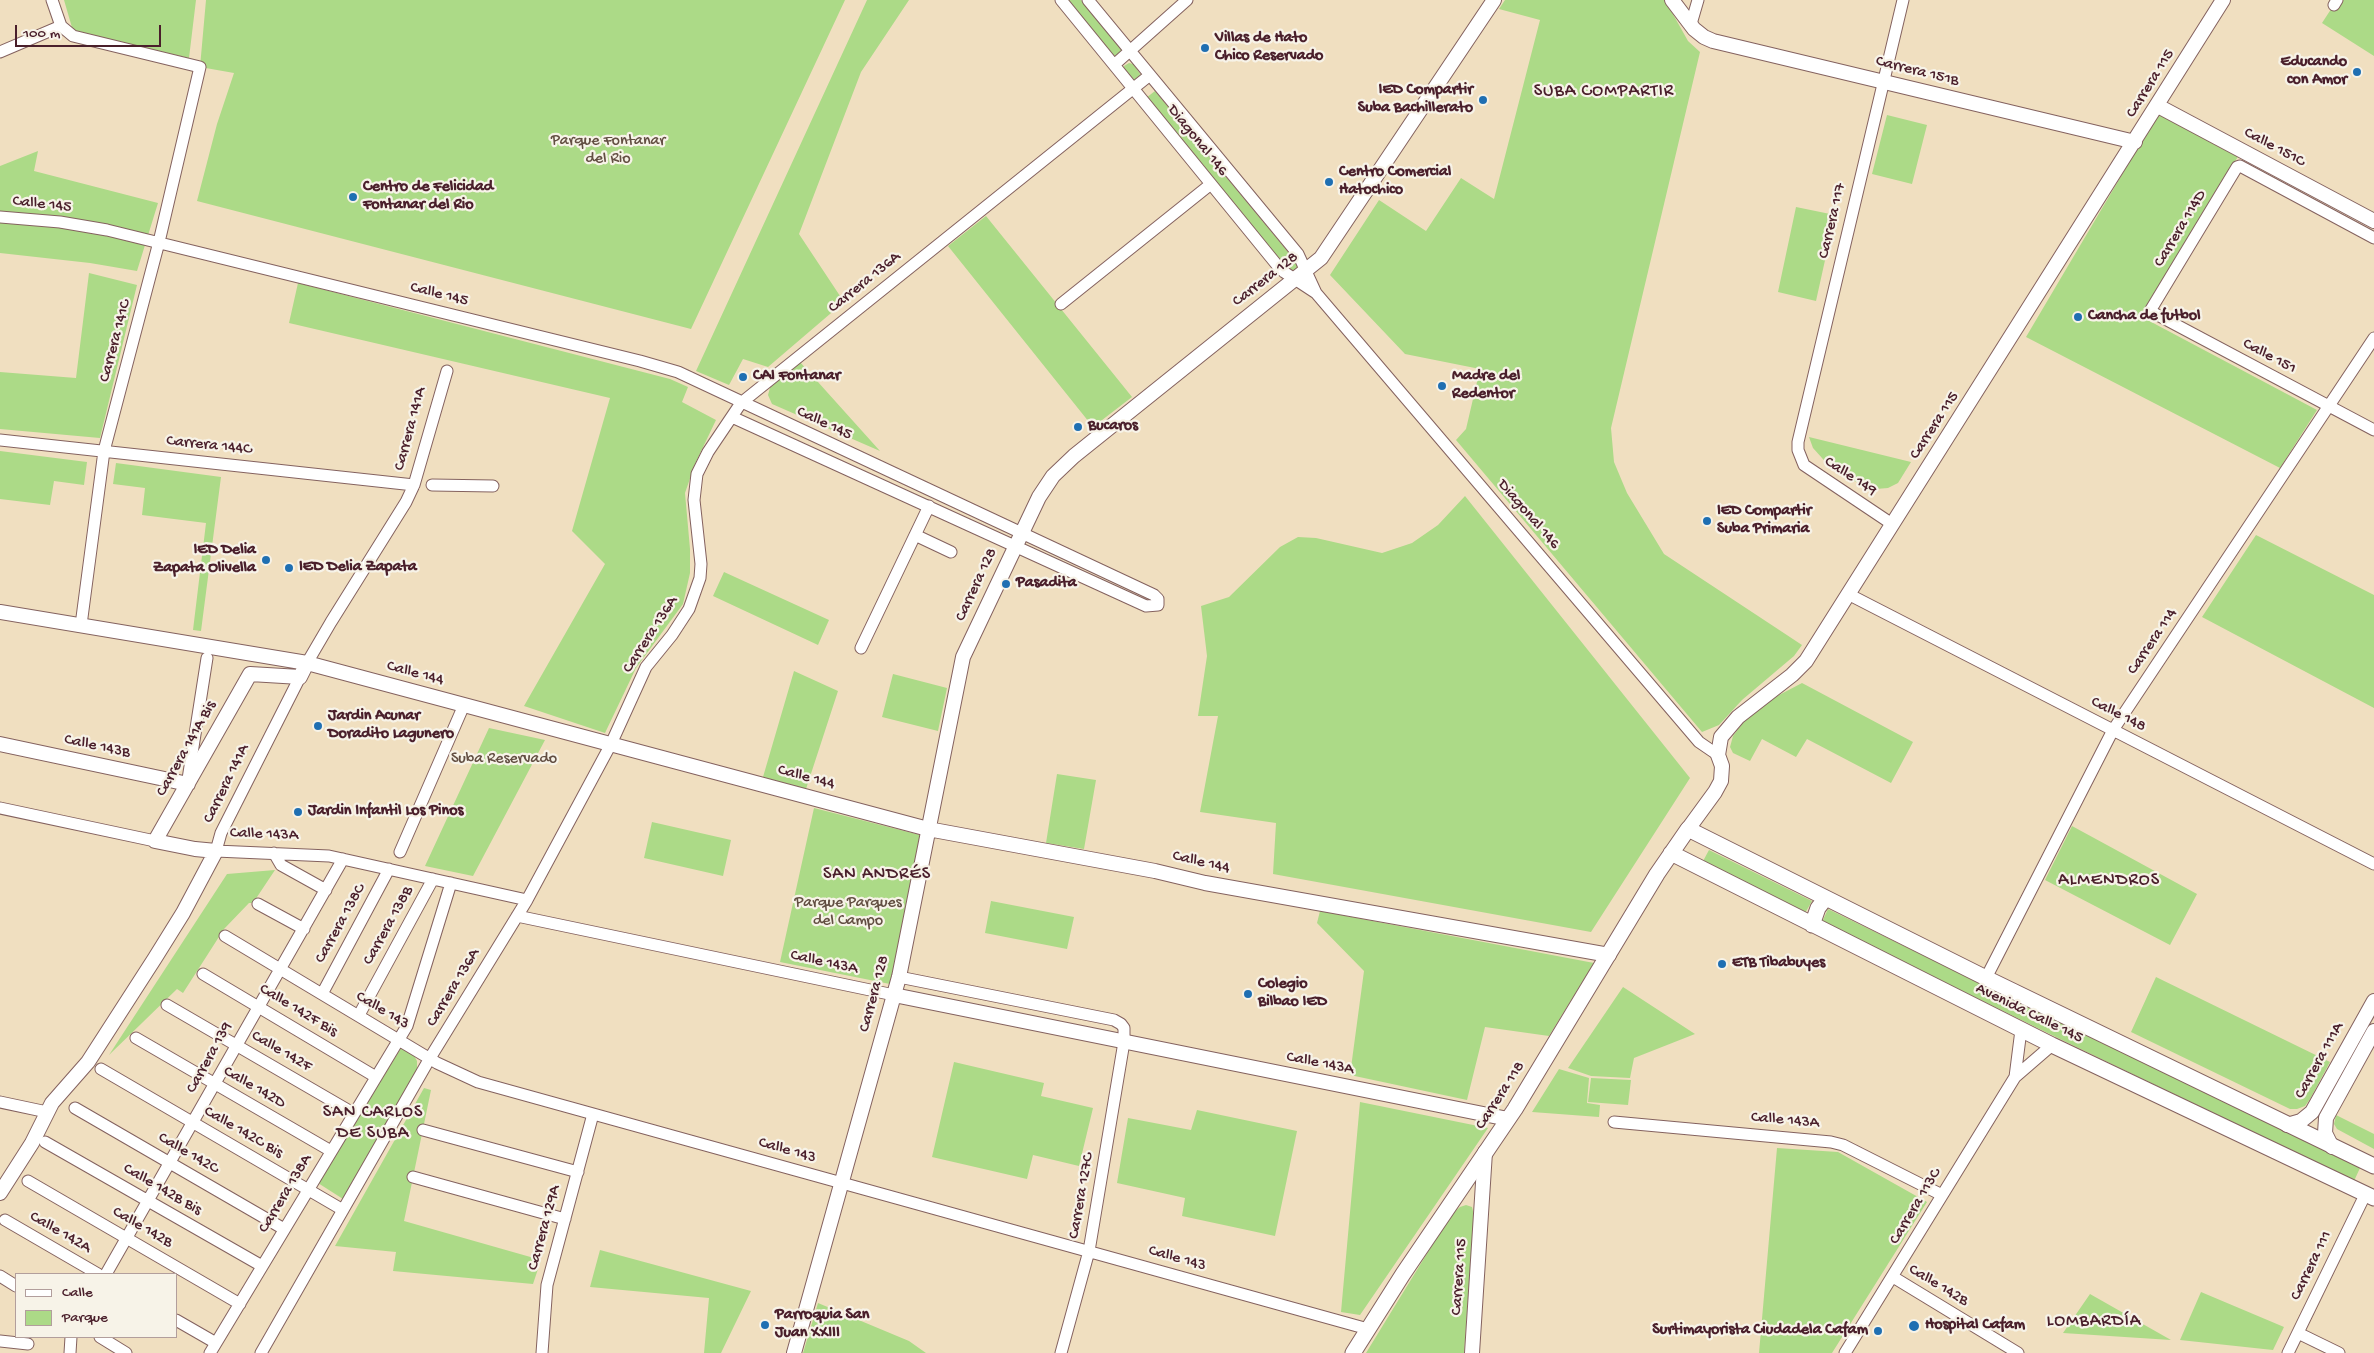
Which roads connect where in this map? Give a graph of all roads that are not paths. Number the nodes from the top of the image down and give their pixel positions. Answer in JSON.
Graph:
{"nodes":[{"id":1,"x":52,"y":0,"type":"edge"},
{"id":2,"x":1061,"y":0,"type":"edge"},
{"id":3,"x":1088,"y":0,"type":"edge"},
{"id":4,"x":1186,"y":0,"type":"edge"},
{"id":5,"x":1494,"y":0,"type":"edge"},
{"id":6,"x":1672,"y":0,"type":"edge"},
{"id":7,"x":1698,"y":0,"type":"edge"},
{"id":8,"x":1903,"y":0,"type":"edge"},
{"id":9,"x":2223,"y":0,"type":"edge"},
{"id":10,"x":61,"y":26,"type":"junction"},
{"id":11,"x":1693,"y":26,"type":"junction"},
{"id":12,"x":1130,"y":51,"type":"junction"},
{"id":13,"x":0,"y":52,"type":"edge"},
{"id":14,"x":1114,"y":65,"type":"junction"},
{"id":15,"x":1150,"y":75,"type":"junction"},
{"id":16,"x":1883,"y":82,"type":"junction"},
{"id":17,"x":1134,"y":88,"type":"junction"},
{"id":18,"x":2158,"y":106,"type":"junction"},
{"id":19,"x":2135,"y":142,"type":"junction"},
{"id":20,"x":2240,"y":166,"type":"joint"},
{"id":21,"x":1211,"y":184,"type":"junction"},
{"id":22,"x":0,"y":217,"type":"edge"},
{"id":23,"x":2374,"y":221,"type":"edge"},
{"id":24,"x":2374,"y":238,"type":"edge"},
{"id":25,"x":159,"y":242,"type":"junction"},
{"id":26,"x":1307,"y":271,"type":"junction"},
{"id":27,"x":1295,"y":279,"type":"junction"},
{"id":28,"x":1316,"y":293,"type":"junction"},
{"id":29,"x":1061,"y":304,"type":"dead end"},
{"id":30,"x":2150,"y":311,"type":"joint"},
{"id":31,"x":2374,"y":338,"type":"edge"},
{"id":32,"x":446,"y":371,"type":"dead end"},
{"id":33,"x":741,"y":403,"type":"junction"},
{"id":34,"x":2329,"y":407,"type":"junction"},
{"id":35,"x":732,"y":417,"type":"junction"},
{"id":36,"x":2374,"y":430,"type":"edge"},
{"id":37,"x":0,"y":440,"type":"edge"},
{"id":38,"x":1798,"y":450,"type":"joint"},
{"id":39,"x":104,"y":451,"type":"junction"},
{"id":40,"x":414,"y":485,"type":"junction"},
{"id":41,"x":432,"y":485,"type":"dead end"},
{"id":42,"x":493,"y":486,"type":"dead end"},
{"id":43,"x":929,"y":506,"type":"junction"},
{"id":44,"x":1892,"y":524,"type":"junction"},
{"id":45,"x":1022,"y":532,"type":"junction"},
{"id":46,"x":915,"y":535,"type":"junction"},
{"id":47,"x":1015,"y":545,"type":"junction"},
{"id":48,"x":951,"y":552,"type":"dead end"},
{"id":49,"x":1848,"y":594,"type":"junction"},
{"id":50,"x":0,"y":612,"type":"edge"},
{"id":51,"x":81,"y":625,"type":"junction"},
{"id":52,"x":861,"y":648,"type":"dead end"},
{"id":53,"x":207,"y":658,"type":"dead end"},
{"id":54,"x":307,"y":663,"type":"junction"},
{"id":55,"x":300,"y":677,"type":"junction"},
{"id":56,"x":464,"y":705,"type":"junction"},
{"id":57,"x":2113,"y":730,"type":"junction"},
{"id":58,"x":0,"y":744,"type":"edge"},
{"id":59,"x":611,"y":744,"type":"junction"},
{"id":60,"x":1718,"y":755,"type":"junction"},
{"id":61,"x":188,"y":784,"type":"junction"},
{"id":62,"x":0,"y":808,"type":"edge"},
{"id":63,"x":928,"y":829,"type":"junction"},
{"id":64,"x":1688,"y":829,"type":"junction"},
{"id":65,"x":155,"y":841,"type":"junction"},
{"id":66,"x":216,"y":851,"type":"junction"},
{"id":67,"x":274,"y":852,"type":"junction"},
{"id":68,"x":400,"y":852,"type":"dead end"},
{"id":69,"x":1671,"y":853,"type":"junction"},
{"id":70,"x":343,"y":859,"type":"junction"},
{"id":71,"x":2374,"y":864,"type":"edge"},
{"id":72,"x":389,"y":869,"type":"junction"},
{"id":73,"x":433,"y":879,"type":"junction"},
{"id":74,"x":451,"y":883,"type":"junction"},
{"id":75,"x":326,"y":890,"type":"junction"},
{"id":76,"x":1825,"y":899,"type":"junction"},
{"id":77,"x":527,"y":900,"type":"junction"},
{"id":78,"x":258,"y":904,"type":"dead end"},
{"id":79,"x":517,"y":916,"type":"junction"},
{"id":80,"x":1812,"y":925,"type":"junction"},
{"id":81,"x":304,"y":929,"type":"junction"},
{"id":82,"x":225,"y":936,"type":"dead end"},
{"id":83,"x":1609,"y":955,"type":"junction"},
{"id":84,"x":279,"y":968,"type":"junction"},
{"id":85,"x":203,"y":974,"type":"dead end"},
{"id":86,"x":899,"y":977,"type":"junction"},
{"id":87,"x":1986,"y":978,"type":"junction"},
{"id":88,"x":322,"y":994,"type":"junction"},
{"id":89,"x":894,"y":996,"type":"junction"},
{"id":90,"x":2374,"y":1002,"type":"edge"},
{"id":91,"x":167,"y":1005,"type":"dead end"},
{"id":92,"x":258,"y":1006,"type":"junction"},
{"id":93,"x":359,"y":1016,"type":"junction"},
{"id":94,"x":2021,"y":1030,"type":"junction"},
{"id":95,"x":2374,"y":1031,"type":"edge"},
{"id":96,"x":136,"y":1038,"type":"dead end"},
{"id":97,"x":400,"y":1040,"type":"junction"},
{"id":98,"x":1124,"y":1042,"type":"junction"},
{"id":99,"x":236,"y":1045,"type":"junction"},
{"id":100,"x":2052,"y":1045,"type":"junction"},
{"id":101,"x":430,"y":1058,"type":"junction"},
{"id":102,"x":101,"y":1070,"type":"dead end"},
{"id":103,"x":376,"y":1077,"type":"junction"},
{"id":104,"x":2015,"y":1077,"type":"junction"},
{"id":105,"x":214,"y":1084,"type":"junction"},
{"id":106,"x":0,"y":1102,"type":"edge"},
{"id":107,"x":75,"y":1108,"type":"dead end"},
{"id":108,"x":47,"y":1112,"type":"junction"},
{"id":109,"x":353,"y":1113,"type":"junction"},
{"id":110,"x":594,"y":1114,"type":"junction"},
{"id":111,"x":1508,"y":1119,"type":"junction"},
{"id":112,"x":192,"y":1122,"type":"junction"},
{"id":113,"x":1614,"y":1122,"type":"dead end"},
{"id":114,"x":2287,"y":1125,"type":"junction"},
{"id":115,"x":423,"y":1130,"type":"dead end"},
{"id":116,"x":45,"y":1142,"type":"dead end"},
{"id":117,"x":2332,"y":1147,"type":"junction"},
{"id":118,"x":331,"y":1151,"type":"junction"},
{"id":119,"x":1485,"y":1152,"type":"junction"},
{"id":120,"x":169,"y":1163,"type":"junction"},
{"id":121,"x":2374,"y":1166,"type":"edge"},
{"id":122,"x":578,"y":1172,"type":"junction"},
{"id":123,"x":413,"y":1177,"type":"dead end"},
{"id":124,"x":28,"y":1181,"type":"dead end"},
{"id":125,"x":841,"y":1183,"type":"junction"},
{"id":126,"x":308,"y":1189,"type":"junction"},
{"id":127,"x":0,"y":1193,"type":"edge"},
{"id":128,"x":1457,"y":1194,"type":"junction"},
{"id":129,"x":1942,"y":1195,"type":"junction"},
{"id":130,"x":2370,"y":1195,"type":"edge"},
{"id":131,"x":148,"y":1201,"type":"junction"},
{"id":132,"x":1482,"y":1203,"type":"junction"},
{"id":133,"x":343,"y":1210,"type":"junction"},
{"id":134,"x":5,"y":1220,"type":"dead end"},
{"id":135,"x":565,"y":1220,"type":"junction"},
{"id":136,"x":284,"y":1229,"type":"junction"},
{"id":137,"x":127,"y":1238,"type":"junction"},
{"id":138,"x":1089,"y":1252,"type":"junction"},
{"id":139,"x":262,"y":1266,"type":"junction"},
{"id":140,"x":96,"y":1273,"type":"edge"},
{"id":141,"x":107,"y":1273,"type":"edge"},
{"id":142,"x":0,"y":1276,"type":"edge"},
{"id":143,"x":1892,"y":1277,"type":"junction"},
{"id":144,"x":15,"y":1285,"type":"edge"},
{"id":145,"x":240,"y":1304,"type":"junction"},
{"id":146,"x":178,"y":1322,"type":"edge"},
{"id":147,"x":1368,"y":1329,"type":"junction"},
{"id":148,"x":2298,"y":1333,"type":"junction"},
{"id":149,"x":71,"y":1338,"type":"edge"},
{"id":150,"x":101,"y":1338,"type":"edge"},
{"id":151,"x":0,"y":1341,"type":"edge"},
{"id":152,"x":28,"y":1345,"type":"edge"},
{"id":153,"x":213,"y":1348,"type":"edge"},
{"id":154,"x":120,"y":1351,"type":"edge"},
{"id":155,"x":70,"y":1353,"type":"edge"},
{"id":156,"x":260,"y":1353,"type":"edge"},
{"id":157,"x":542,"y":1353,"type":"edge"},
{"id":158,"x":794,"y":1353,"type":"edge"},
{"id":159,"x":1061,"y":1353,"type":"edge"},
{"id":160,"x":1353,"y":1353,"type":"edge"},
{"id":161,"x":1472,"y":1353,"type":"edge"},
{"id":162,"x":1845,"y":1353,"type":"edge"},
{"id":163,"x":2018,"y":1353,"type":"edge"},
{"id":164,"x":2288,"y":1353,"type":"edge"},
{"id":165,"x":2339,"y":1353,"type":"edge"}],
"edges":[{"from":1,"to":10,"type":"street"},
{"from":2,"to":14,"type":"street","name":"Diagonal 146"},
{"from":3,"to":12,"type":"street","name":"Diagonal 146"},
{"from":4,"to":12,"type":"street"},
{"from":5,"to":26,"type":"street","name":"Carrera 128"},
{"from":6,"to":11,"type":"street","name":"Carrera 151B"},
{"from":7,"to":11,"type":"street"},
{"from":8,"to":16,"type":"street","name":"Carrera 117"},
{"from":9,"to":18,"type":"street","name":"Carrera 115"},
{"from":10,"to":13,"type":"street"},
{"from":10,"to":25,"type":"street","name":"Carrera 141C"},
{"from":11,"to":16,"type":"street","name":"Carrera 151B"},
{"from":12,"to":14,"type":"street"},
{"from":12,"to":15,"type":"street","name":"Diagonal 146"},
{"from":14,"to":17,"type":"street","name":"Diagonal 146"},
{"from":15,"to":17,"type":"street","name":"Carrera 136A"},
{"from":15,"to":26,"type":"street","name":"Diagonal 146"},
{"from":16,"to":19,"type":"street","name":"Carrera 151B"},
{"from":16,"to":38,"type":"street","name":"Carrera 117"},
{"from":17,"to":21,"type":"street","name":"Diagonal 146"},
{"from":17,"to":33,"type":"street","name":"Carrera 136A"},
{"from":18,"to":19,"type":"street","name":"Carrera 115"},
{"from":18,"to":23,"type":"street","name":"Calle 151C"},
{"from":19,"to":44,"type":"street","name":"Carrera 115"},
{"from":20,"to":24,"type":"street","name":"Calle 151C"},
{"from":20,"to":30,"type":"street","name":"Carrera 114D"},
{"from":21,"to":27,"type":"street","name":"Diagonal 146"},
{"from":21,"to":29,"type":"street"},
{"from":22,"to":25,"type":"street","name":"Calle 145"},
{"from":25,"to":33,"type":"street","name":"Calle 145"},
{"from":25,"to":39,"type":"street","name":"Carrera 141C"},
{"from":26,"to":27,"type":"street","name":"Carrera 128"},
{"from":26,"to":28,"type":"street","name":"Diagonal 146"},
{"from":27,"to":28,"type":"street","name":"Diagonal 146"},
{"from":27,"to":45,"type":"street","name":"Carrera 128"},
{"from":28,"to":60,"type":"street","name":"Diagonal 146"},
{"from":30,"to":34,"type":"street","name":"Calle 151"},
{"from":31,"to":34,"type":"street","name":"Carrera 114"},
{"from":32,"to":40,"type":"street","name":"Carrera 141A"},
{"from":33,"to":35,"type":"street","name":"Carrera 136A"},
{"from":33,"to":45,"type":"street","name":"Calle 145"},
{"from":34,"to":36,"type":"street","name":"Calle 151"},
{"from":34,"to":57,"type":"street","name":"Carrera 114"},
{"from":35,"to":43,"type":"street","name":"Calle 145"},
{"from":35,"to":59,"type":"street","name":"Carrera 136A"},
{"from":37,"to":39,"type":"street","name":"Carrera 144C"},
{"from":38,"to":44,"type":"street","name":"Calle 149"},
{"from":39,"to":40,"type":"street","name":"Carrera 144C"},
{"from":39,"to":51,"type":"street","name":"Carrera 141C"},
{"from":40,"to":54,"type":"street","name":"Carrera 141A"},
{"from":41,"to":42,"type":"street"},
{"from":43,"to":46,"type":"street"},
{"from":43,"to":47,"type":"street","name":"Calle 145"},
{"from":44,"to":49,"type":"street","name":"Carrera 115"},
{"from":45,"to":47,"type":"street","name":"Carrera 128"},
{"from":45,"to":47,"type":"street","name":"Calle 145"},
{"from":46,"to":48,"type":"street"},
{"from":46,"to":52,"type":"street"},
{"from":47,"to":63,"type":"street","name":"Carrera 128"},
{"from":49,"to":57,"type":"street","name":"Calle 148"},
{"from":49,"to":60,"type":"street","name":"Carrera 115"},
{"from":50,"to":51,"type":"street","name":"Calle 144"},
{"from":51,"to":54,"type":"street","name":"Calle 144"},
{"from":53,"to":61,"type":"street"},
{"from":54,"to":55,"type":"street","name":"Carrera 141A"},
{"from":54,"to":56,"type":"street","name":"Calle 144"},
{"from":55,"to":61,"type":"street","name":"Carrera 141A Bis"},
{"from":55,"to":66,"type":"street","name":"Carrera 141A"},
{"from":56,"to":59,"type":"street","name":"Calle 144"},
{"from":56,"to":68,"type":"street"},
{"from":57,"to":71,"type":"street","name":"Calle 148"},
{"from":57,"to":87,"type":"street","name":"Carrera 114"},
{"from":58,"to":61,"type":"street","name":"Calle 143B"},
{"from":59,"to":63,"type":"street","name":"Calle 144"},
{"from":59,"to":77,"type":"street","name":"Carrera 136A"},
{"from":60,"to":64,"type":"street","name":"Carrera 115"},
{"from":61,"to":65,"type":"street","name":"Carrera 141A Bis"},
{"from":62,"to":65,"type":"street","name":"Calle 143A"},
{"from":63,"to":83,"type":"street","name":"Calle 144"},
{"from":63,"to":86,"type":"street","name":"Carrera 128"},
{"from":64,"to":69,"type":"main road","name":"Carrera 115"},
{"from":64,"to":76,"type":"main road","name":"Avenida Calle 145"},
{"from":65,"to":66,"type":"street","name":"Calle 143A"},
{"from":66,"to":67,"type":"street","name":"Calle 143A"},
{"from":66,"to":108,"type":"street","name":"Carrera 141A"},
{"from":67,"to":70,"type":"street","name":"Calle 143A"},
{"from":67,"to":75,"type":"street"},
{"from":69,"to":80,"type":"main road","name":"Avenida Calle 145"},
{"from":69,"to":83,"type":"main road","name":"Carrera 118"},
{"from":70,"to":72,"type":"street","name":"Calle 143A"},
{"from":70,"to":75,"type":"street","name":"Carrera 139"},
{"from":72,"to":73,"type":"street","name":"Calle 143A"},
{"from":72,"to":88,"type":"street","name":"Carrera 138C"},
{"from":73,"to":74,"type":"street","name":"Calle 143A"},
{"from":73,"to":93,"type":"street","name":"Carrera 138B"},
{"from":74,"to":77,"type":"street","name":"Calle 143A"},
{"from":74,"to":97,"type":"street","name":"Carrera 138A"},
{"from":75,"to":81,"type":"street","name":"Carrera 139"},
{"from":76,"to":80,"type":"main road"},
{"from":76,"to":87,"type":"main road","name":"Avenida Calle 145"},
{"from":77,"to":79,"type":"street","name":"Carrera 136A"},
{"from":78,"to":81,"type":"street"},
{"from":79,"to":89,"type":"street","name":"Calle 143A"},
{"from":79,"to":101,"type":"street","name":"Carrera 136A"},
{"from":80,"to":94,"type":"main road","name":"Avenida Calle 145"},
{"from":81,"to":84,"type":"street","name":"Carrera 139"},
{"from":82,"to":84,"type":"street","name":"Calle 143"},
{"from":83,"to":111,"type":"main road","name":"Carrera 118"},
{"from":84,"to":88,"type":"street","name":"Calle 143"},
{"from":84,"to":92,"type":"street","name":"Carrera 139"},
{"from":85,"to":92,"type":"street","name":"Calle 142F Bis"},
{"from":86,"to":89,"type":"street","name":"Carrera 128"},
{"from":86,"to":98,"type":"street"},
{"from":87,"to":114,"type":"main road","name":"Avenida Calle 145"},
{"from":88,"to":93,"type":"street","name":"Calle 143"},
{"from":89,"to":98,"type":"street","name":"Calle 143A"},
{"from":89,"to":125,"type":"street","name":"Carrera 128"},
{"from":90,"to":114,"type":"street","name":"Carrera 111A"},
{"from":91,"to":99,"type":"street","name":"Calle 142F"},
{"from":92,"to":99,"type":"street","name":"Carrera 139"},
{"from":92,"to":103,"type":"street","name":"Calle 142F Bis"},
{"from":93,"to":97,"type":"street","name":"Calle 143"},
{"from":94,"to":100,"type":"main road","name":"Avenida Calle 145"},
{"from":94,"to":104,"type":"street","name":"Carrera 113C"},
{"from":95,"to":117,"type":"street","name":"Carrera 111A"},
{"from":96,"to":105,"type":"street","name":"Calle 142D"},
{"from":97,"to":101,"type":"street","name":"Calle 143"},
{"from":97,"to":103,"type":"street","name":"Carrera 138A"},
{"from":98,"to":111,"type":"street","name":"Calle 143A"},
{"from":98,"to":138,"type":"street","name":"Carrera 127C"},
{"from":99,"to":105,"type":"street","name":"Carrera 139"},
{"from":99,"to":109,"type":"street","name":"Calle 142F"},
{"from":100,"to":104,"type":"street","name":"Carrera 113C"},
{"from":100,"to":130,"type":"main road","name":"Avenida Calle 145"},
{"from":101,"to":110,"type":"street","name":"Calle 143"},
{"from":101,"to":133,"type":"street","name":"Carrera 136A"},
{"from":102,"to":112,"type":"street","name":"Calle 142C Bis"},
{"from":103,"to":109,"type":"street","name":"Carrera 138A"},
{"from":104,"to":129,"type":"street","name":"Carrera 113C"},
{"from":105,"to":112,"type":"street","name":"Carrera 139"},
{"from":105,"to":118,"type":"street","name":"Calle 142D"},
{"from":106,"to":108,"type":"street"},
{"from":107,"to":120,"type":"street","name":"Calle 142C"},
{"from":108,"to":127,"type":"street","name":"Carrera 141A"},
{"from":109,"to":118,"type":"street","name":"Carrera 138A"},
{"from":110,"to":122,"type":"street","name":"Carrera 129A"},
{"from":110,"to":125,"type":"street","name":"Calle 143"},
{"from":111,"to":119,"type":"main road","name":"Carrera 118"},
{"from":112,"to":120,"type":"street","name":"Carrera 139"},
{"from":112,"to":126,"type":"street","name":"Calle 142C Bis"},
{"from":113,"to":129,"type":"street","name":"Calle 143A"},
{"from":114,"to":117,"type":"main road","name":"Avenida Calle 145"},
{"from":115,"to":122,"type":"street"},
{"from":116,"to":131,"type":"street","name":"Calle 142B Bis"},
{"from":117,"to":121,"type":"main road","name":"Avenida Calle 145"},
{"from":118,"to":126,"type":"street","name":"Carrera 138A"},
{"from":119,"to":128,"type":"main road","name":"Carrera 118"},
{"from":119,"to":132,"type":"street","name":"Carrera 115"},
{"from":120,"to":131,"type":"street","name":"Carrera 139"},
{"from":120,"to":136,"type":"street","name":"Calle 142C"},
{"from":122,"to":135,"type":"street","name":"Carrera 129A"},
{"from":123,"to":135,"type":"street"},
{"from":124,"to":137,"type":"street","name":"Calle 142B"},
{"from":125,"to":138,"type":"street","name":"Calle 143"},
{"from":125,"to":158,"type":"street","name":"Carrera 128"},
{"from":126,"to":133,"type":"street","name":"Calle 142C Bis"},
{"from":126,"to":136,"type":"street","name":"Carrera 138A"},
{"from":128,"to":132,"type":"street"},
{"from":128,"to":147,"type":"main road","name":"Carrera 118"},
{"from":129,"to":143,"type":"street","name":"Carrera 113C"},
{"from":130,"to":148,"type":"street","name":"Carrera 111"},
{"from":131,"to":137,"type":"street","name":"Carrera 139"},
{"from":131,"to":139,"type":"street","name":"Calle 142B Bis"},
{"from":132,"to":161,"type":"street","name":"Carrera 115"},
{"from":133,"to":156,"type":"street","name":"Carrera 136A"},
{"from":134,"to":140,"type":"street","name":"Calle 142A"},
{"from":135,"to":157,"type":"street","name":"Carrera 129A"},
{"from":136,"to":139,"type":"street","name":"Carrera 138A"},
{"from":137,"to":141,"type":"street","name":"Carrera 139"},
{"from":137,"to":145,"type":"street","name":"Calle 142B"},
{"from":138,"to":147,"type":"street","name":"Calle 143"},
{"from":138,"to":159,"type":"street","name":"Carrera 127C"},
{"from":139,"to":145,"type":"street","name":"Carrera 138A"},
{"from":142,"to":144,"type":"street"},
{"from":143,"to":162,"type":"street","name":"Carrera 113C"},
{"from":143,"to":163,"type":"street","name":"Calle 142B"},
{"from":145,"to":153,"type":"street","name":"Carrera 138A"},
{"from":146,"to":153,"type":"street"},
{"from":147,"to":160,"type":"main road","name":"Carrera 118"},
{"from":148,"to":164,"type":"street","name":"Carrera 111"},
{"from":148,"to":165,"type":"street"},
{"from":149,"to":155,"type":"street"},
{"from":150,"to":154,"type":"street"},
{"from":151,"to":152,"type":"street"}]}
